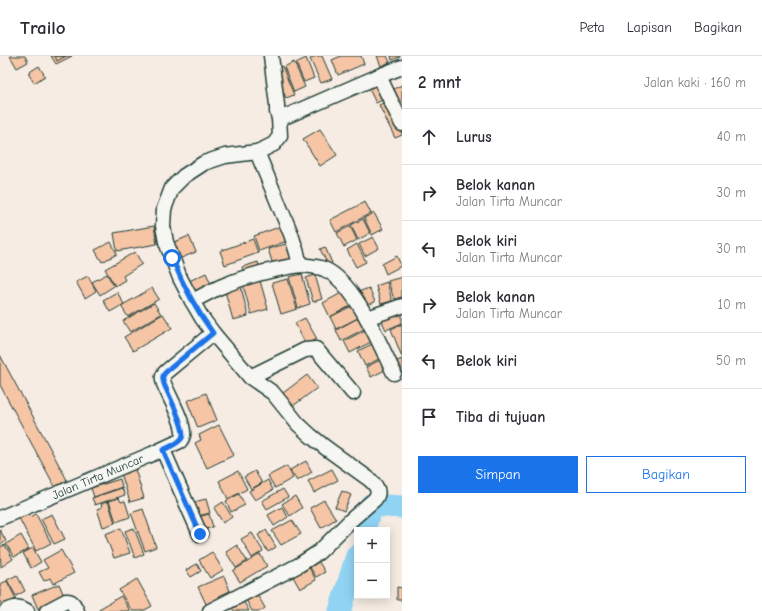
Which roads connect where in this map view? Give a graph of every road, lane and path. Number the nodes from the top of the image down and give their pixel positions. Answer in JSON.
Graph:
{"nodes":[{"id":1,"x":271,"y":56,"type":"edge"},
{"id":2,"x":402,"y":67,"type":"edge"},
{"id":3,"x":379,"y":76,"type":"junction"},
{"id":4,"x":280,"y":118,"type":"junction"},
{"id":5,"x":402,"y":124,"type":"edge"},
{"id":6,"x":257,"y":152,"type":"junction"},
{"id":7,"x":300,"y":265,"type":"junction"},
{"id":8,"x":192,"y":301,"type":"junction"},
{"id":9,"x":402,"y":306,"type":"edge"},
{"id":10,"x":367,"y":318,"type":"junction"},
{"id":11,"x":213,"y":333,"type":"junction"},
{"id":12,"x":394,"y":373,"type":"dead end"},
{"id":13,"x":250,"y":377,"type":"junction"},
{"id":14,"x":353,"y":393,"type":"dead end"},
{"id":15,"x":163,"y":450,"type":"junction"},
{"id":16,"x":0,"y":518,"type":"edge"},
{"id":17,"x":200,"y":534,"type":"dead end"},
{"id":18,"x":6,"y":611,"type":"edge"},
{"id":19,"x":27,"y":611,"type":"edge"},
{"id":20,"x":47,"y":611,"type":"edge"},
{"id":21,"x":77,"y":611,"type":"edge"},
{"id":22,"x":210,"y":611,"type":"edge"}],
"edges":[{"from":1,"to":4,"type":"street"},
{"from":2,"to":3,"type":"street"},
{"from":3,"to":4,"type":"street"},
{"from":3,"to":5,"type":"street"},
{"from":4,"to":6,"type":"street"},
{"from":6,"to":7,"type":"street"},
{"from":6,"to":8,"type":"street"},
{"from":7,"to":8,"type":"street"},
{"from":7,"to":10,"type":"street"},
{"from":8,"to":11,"type":"street"},
{"from":9,"to":10,"type":"street"},
{"from":10,"to":12,"type":"street"},
{"from":11,"to":13,"type":"street"},
{"from":11,"to":15,"type":"street","name":"Jalan Tirta Muncar"},
{"from":13,"to":14,"type":"street"},
{"from":13,"to":22,"type":"street"},
{"from":15,"to":16,"type":"street","name":"Jalan Tirta Muncar"},
{"from":15,"to":17,"type":"street"},
{"from":18,"to":19,"type":"street"},
{"from":20,"to":21,"type":"street"}]}
